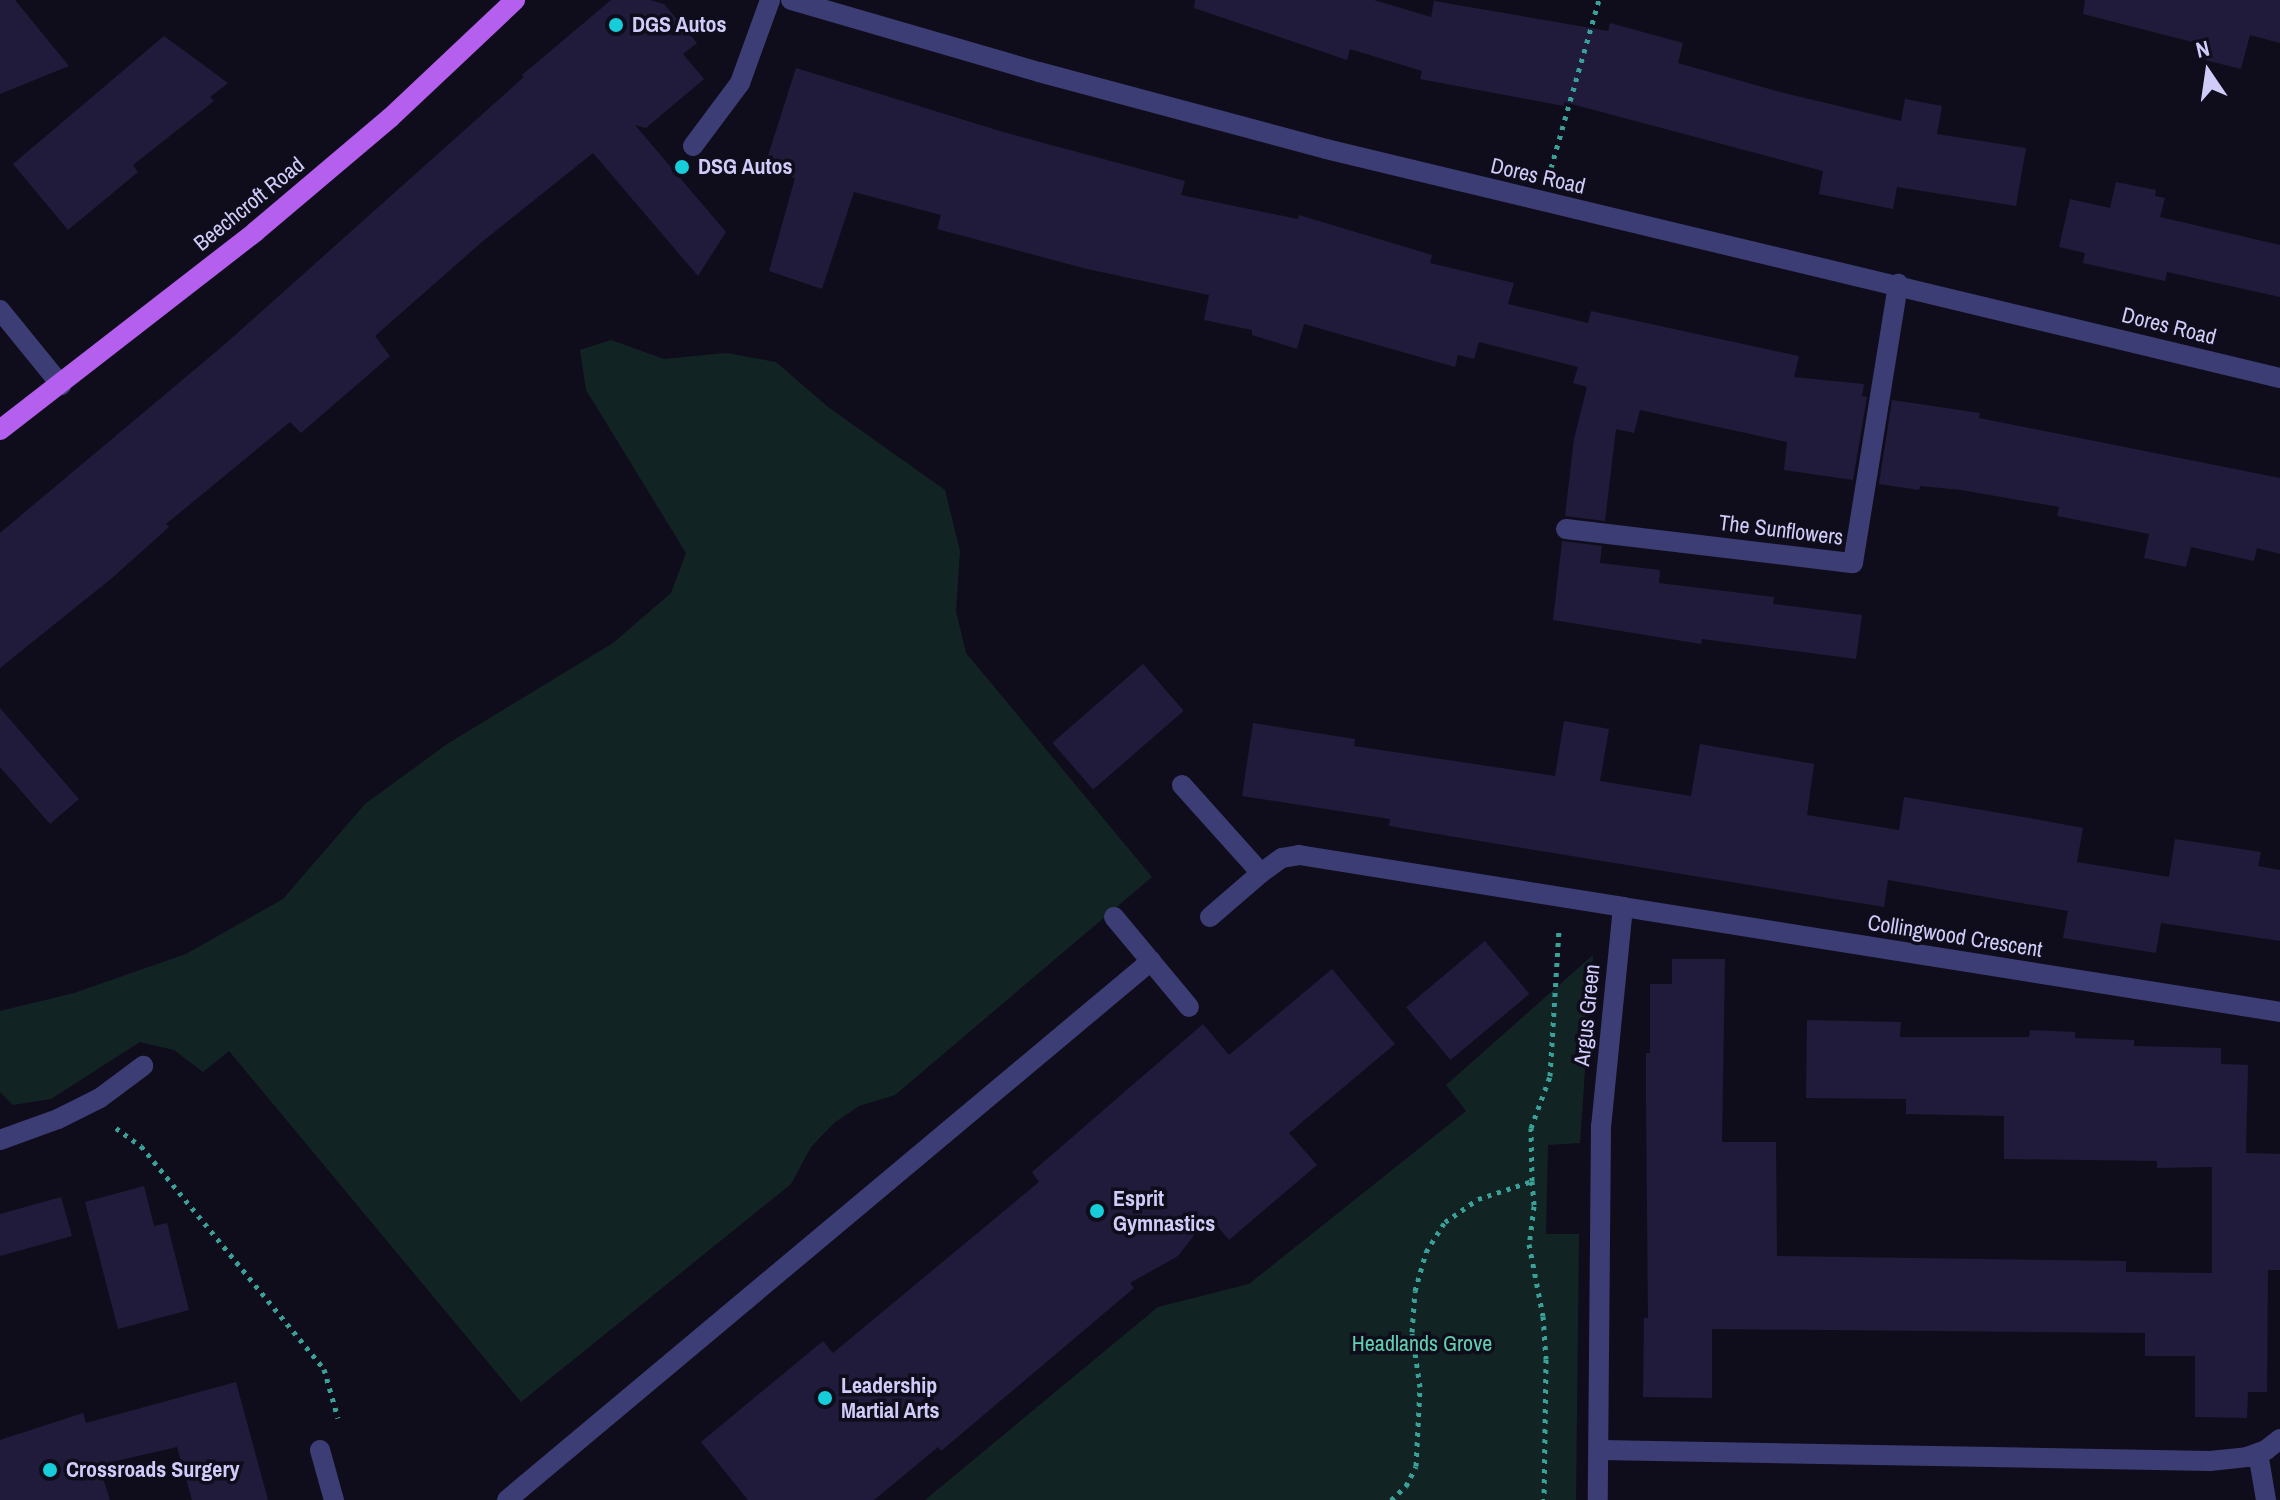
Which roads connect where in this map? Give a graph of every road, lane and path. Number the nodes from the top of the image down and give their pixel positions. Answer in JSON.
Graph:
{"nodes":[{"id":1,"x":515,"y":0,"type":"edge"},
{"id":2,"x":770,"y":0,"type":"edge"},
{"id":3,"x":791,"y":0,"type":"edge"},
{"id":4,"x":1599,"y":0,"type":"edge"},
{"id":5,"x":847,"y":8,"type":"edge"},
{"id":6,"x":693,"y":146,"type":"dead end"},
{"id":7,"x":1541,"y":202,"type":"junction"},
{"id":8,"x":1898,"y":284,"type":"junction"},
{"id":9,"x":0,"y":310,"type":"edge"},
{"id":10,"x":2280,"y":378,"type":"edge"},
{"id":11,"x":61,"y":385,"type":"junction"},
{"id":12,"x":0,"y":430,"type":"edge"},
{"id":13,"x":1566,"y":529,"type":"dead end"},
{"id":14,"x":1182,"y":785,"type":"dead end"},
{"id":15,"x":1261,"y":873,"type":"junction"},
{"id":16,"x":1560,"y":897,"type":"junction"},
{"id":17,"x":1623,"y":907,"type":"junction"},
{"id":18,"x":1114,"y":917,"type":"dead end"},
{"id":19,"x":1210,"y":917,"type":"dead end"},
{"id":20,"x":1151,"y":961,"type":"junction"},
{"id":21,"x":1189,"y":1007,"type":"dead end"},
{"id":22,"x":2280,"y":1012,"type":"edge"},
{"id":23,"x":143,"y":1066,"type":"dead end"},
{"id":24,"x":111,"y":1126,"type":"dead end"},
{"id":25,"x":0,"y":1140,"type":"edge"},
{"id":26,"x":1532,"y":1181,"type":"junction"},
{"id":27,"x":2280,"y":1439,"type":"edge"},
{"id":28,"x":320,"y":1450,"type":"joint"},
{"id":29,"x":1600,"y":1450,"type":"junction"},
{"id":30,"x":2258,"y":1453,"type":"junction"},
{"id":31,"x":334,"y":1500,"type":"edge"},
{"id":32,"x":507,"y":1500,"type":"edge"},
{"id":33,"x":1391,"y":1500,"type":"edge"},
{"id":34,"x":1544,"y":1500,"type":"edge"},
{"id":35,"x":1598,"y":1500,"type":"edge"},
{"id":36,"x":2266,"y":1500,"type":"edge"}],
"edges":[{"from":1,"to":11,"type":"main road","name":"Beechcroft Road"},
{"from":2,"to":6,"type":"street"},
{"from":3,"to":5,"type":"street","name":"Dores Road"},
{"from":4,"to":7,"type":"path"},
{"from":5,"to":7,"type":"street","name":"Dores Road"},
{"from":7,"to":8,"type":"street","name":"Dores Road"},
{"from":8,"to":10,"type":"street","name":"Dores Road"},
{"from":8,"to":13,"type":"street","name":"The Sunflowers"},
{"from":9,"to":11,"type":"street"},
{"from":11,"to":12,"type":"main road","name":"Beechcroft Road"},
{"from":14,"to":15,"type":"street"},
{"from":15,"to":16,"type":"street"},
{"from":15,"to":19,"type":"street"},
{"from":16,"to":17,"type":"street"},
{"from":16,"to":26,"type":"path"},
{"from":17,"to":22,"type":"street","name":"Collingwood Crescent"},
{"from":17,"to":29,"type":"street","name":"Argus Green"},
{"from":18,"to":20,"type":"street"},
{"from":20,"to":21,"type":"street"},
{"from":20,"to":32,"type":"street"},
{"from":23,"to":25,"type":"street"},
{"from":24,"to":28,"type":"path"},
{"from":26,"to":33,"type":"path"},
{"from":26,"to":34,"type":"path"},
{"from":27,"to":30,"type":"street"},
{"from":28,"to":31,"type":"street"},
{"from":29,"to":30,"type":"street"},
{"from":29,"to":35,"type":"street","name":"Argus Green"},
{"from":30,"to":36,"type":"street"}]}
